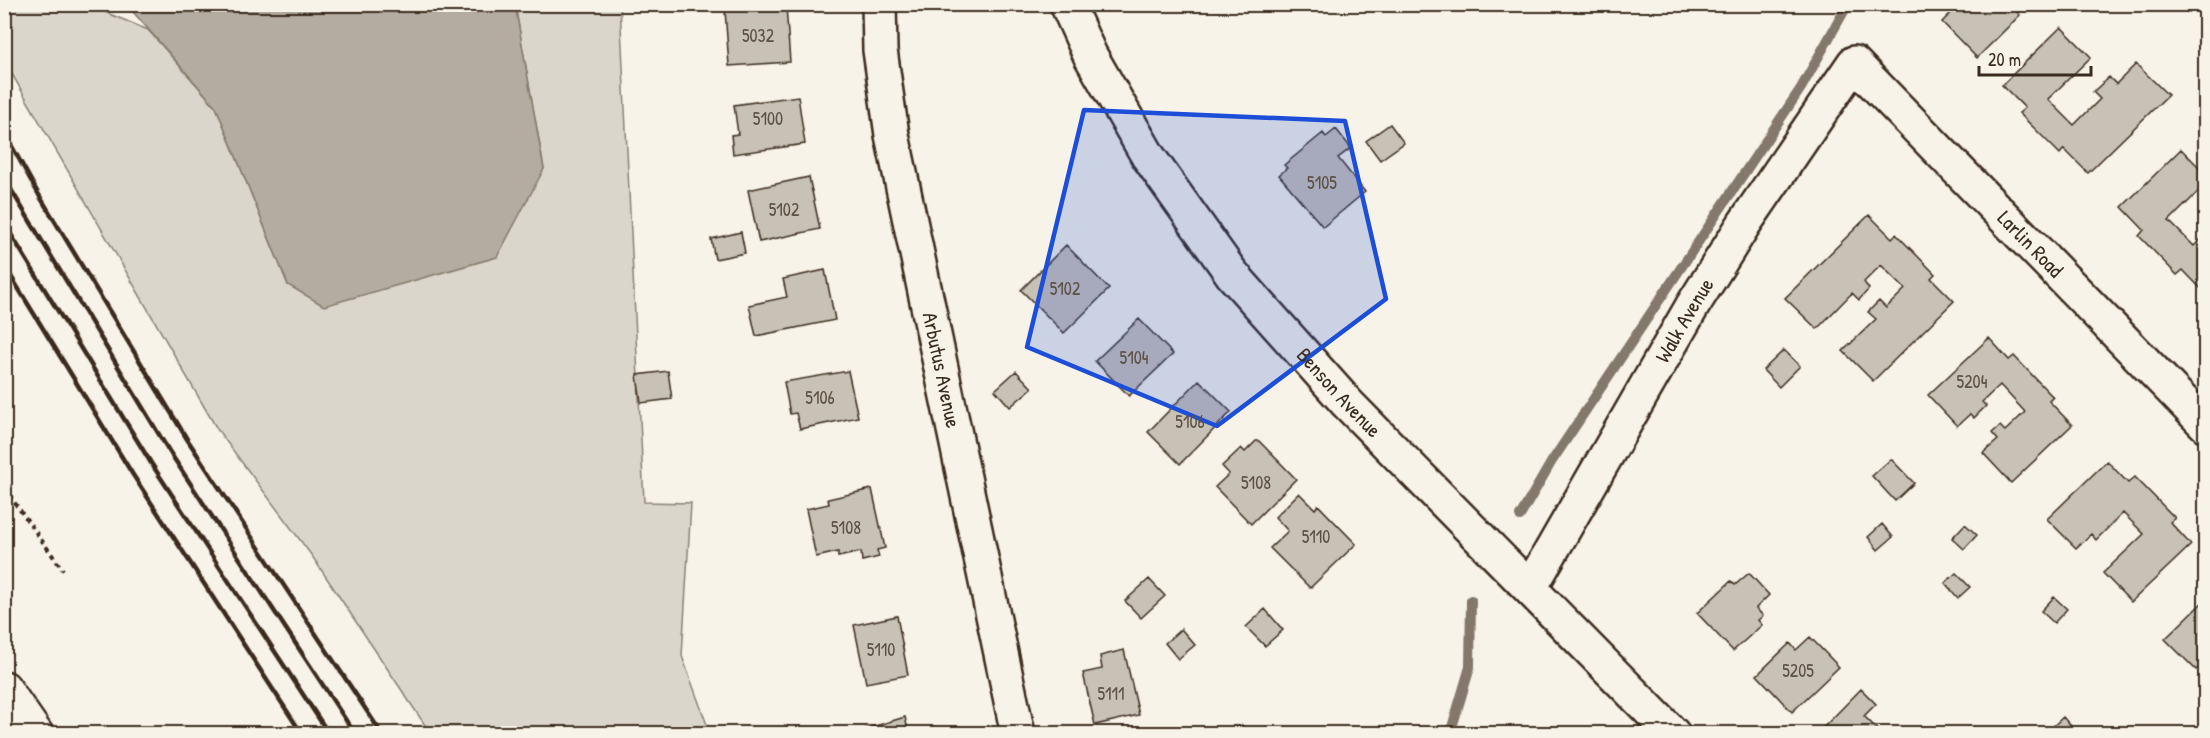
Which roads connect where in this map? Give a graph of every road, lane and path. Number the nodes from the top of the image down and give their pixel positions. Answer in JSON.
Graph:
{"nodes":[{"id":1,"x":879,"y":4,"type":"edge"},
{"id":2,"x":1067,"y":4,"type":"edge"},
{"id":3,"x":1854,"y":63,"type":"joint"},
{"id":4,"x":2205,"y":425,"type":"edge"},
{"id":5,"x":4,"y":488,"type":"edge"},
{"id":6,"x":63,"y":570,"type":"dead end"},
{"id":7,"x":1530,"y":588,"type":"junction"},
{"id":8,"x":4,"y":688,"type":"edge"},
{"id":9,"x":36,"y":734,"type":"edge"},
{"id":10,"x":1018,"y":734,"type":"edge"},
{"id":11,"x":1673,"y":734,"type":"edge"}],
"edges":[{"from":1,"to":10,"type":"street","name":"Arbutus Avenue"},
{"from":2,"to":7,"type":"street","name":"Benson Avenue"},
{"from":3,"to":4,"type":"street","name":"Larlin Road"},
{"from":3,"to":7,"type":"street","name":"Walk Avenue"},
{"from":5,"to":6,"type":"path"},
{"from":7,"to":11,"type":"street","name":"Benson Avenue"},
{"from":8,"to":9,"type":"street"}]}
